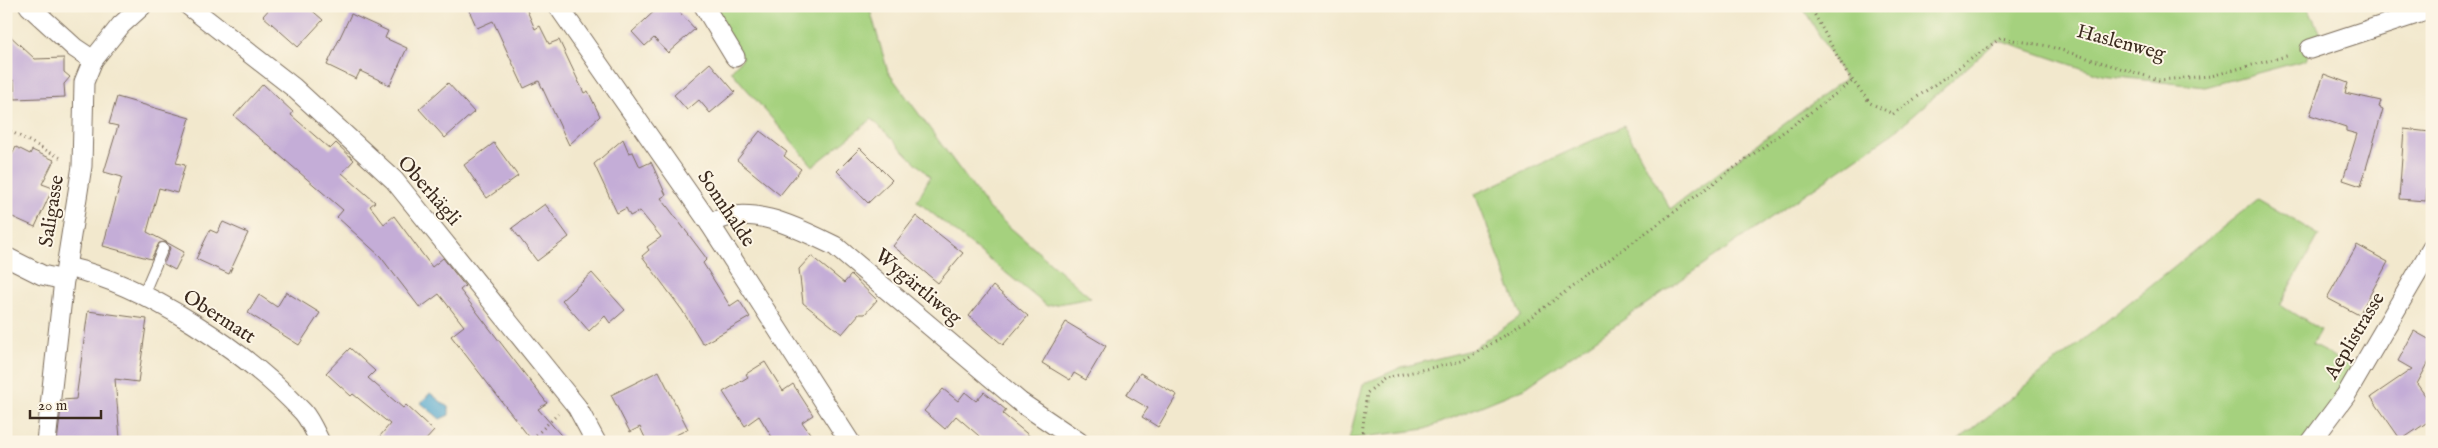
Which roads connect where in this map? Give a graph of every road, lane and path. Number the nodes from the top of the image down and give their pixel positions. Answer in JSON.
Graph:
{"nodes":[{"id":1,"x":29,"y":6,"type":"edge"},
{"id":2,"x":142,"y":6,"type":"edge"},
{"id":3,"x":189,"y":6,"type":"edge"},
{"id":4,"x":558,"y":6,"type":"edge"},
{"id":5,"x":704,"y":6,"type":"edge"},
{"id":6,"x":1810,"y":6,"type":"edge"},
{"id":7,"x":2432,"y":9,"type":"edge"},
{"id":8,"x":2310,"y":49,"type":"joint"},
{"id":9,"x":735,"y":57,"type":"dead end"},
{"id":10,"x":93,"y":60,"type":"junction"},
{"id":11,"x":1853,"y":81,"type":"junction"},
{"id":12,"x":6,"y":129,"type":"edge"},
{"id":13,"x":82,"y":166,"type":"junction"},
{"id":14,"x":710,"y":224,"type":"junction"},
{"id":15,"x":162,"y":248,"type":"dead end"},
{"id":16,"x":2432,"y":248,"type":"edge"},
{"id":17,"x":6,"y":257,"type":"edge"},
{"id":18,"x":65,"y":273,"type":"junction"},
{"id":19,"x":143,"y":296,"type":"junction"},
{"id":20,"x":572,"y":401,"type":"junction"},
{"id":21,"x":46,"y":442,"type":"edge"},
{"id":22,"x":320,"y":442,"type":"edge"},
{"id":23,"x":530,"y":442,"type":"edge"},
{"id":24,"x":596,"y":442,"type":"edge"},
{"id":25,"x":850,"y":442,"type":"edge"},
{"id":26,"x":1079,"y":442,"type":"edge"},
{"id":27,"x":1361,"y":442,"type":"edge"},
{"id":28,"x":2311,"y":442,"type":"edge"}],
"edges":[{"from":1,"to":10,"type":"street"},
{"from":2,"to":10,"type":"street","name":"Saligasse"},
{"from":3,"to":20,"type":"street","name":"Oberhägli"},
{"from":4,"to":14,"type":"street","name":"Sonnhalde"},
{"from":5,"to":9,"type":"street"},
{"from":6,"to":11,"type":"path","name":"Haslenweg"},
{"from":7,"to":8,"type":"street"},
{"from":8,"to":11,"type":"path","name":"Haslenweg"},
{"from":10,"to":13,"type":"street","name":"Saligasse"},
{"from":11,"to":27,"type":"path"},
{"from":12,"to":13,"type":"path"},
{"from":13,"to":18,"type":"street","name":"Saligasse"},
{"from":14,"to":25,"type":"street","name":"Sonnhalde"},
{"from":14,"to":26,"type":"street","name":"Wygärtliweg"},
{"from":15,"to":19,"type":"lane"},
{"from":16,"to":28,"type":"street","name":"Aeplistrasse"},
{"from":17,"to":18,"type":"street","name":"Obermatt"},
{"from":18,"to":19,"type":"street","name":"Obermatt"},
{"from":18,"to":21,"type":"street","name":"Saligasse"},
{"from":19,"to":22,"type":"street","name":"Obermatt"},
{"from":20,"to":23,"type":"path"},
{"from":20,"to":24,"type":"street","name":"Oberhägli"}]}
